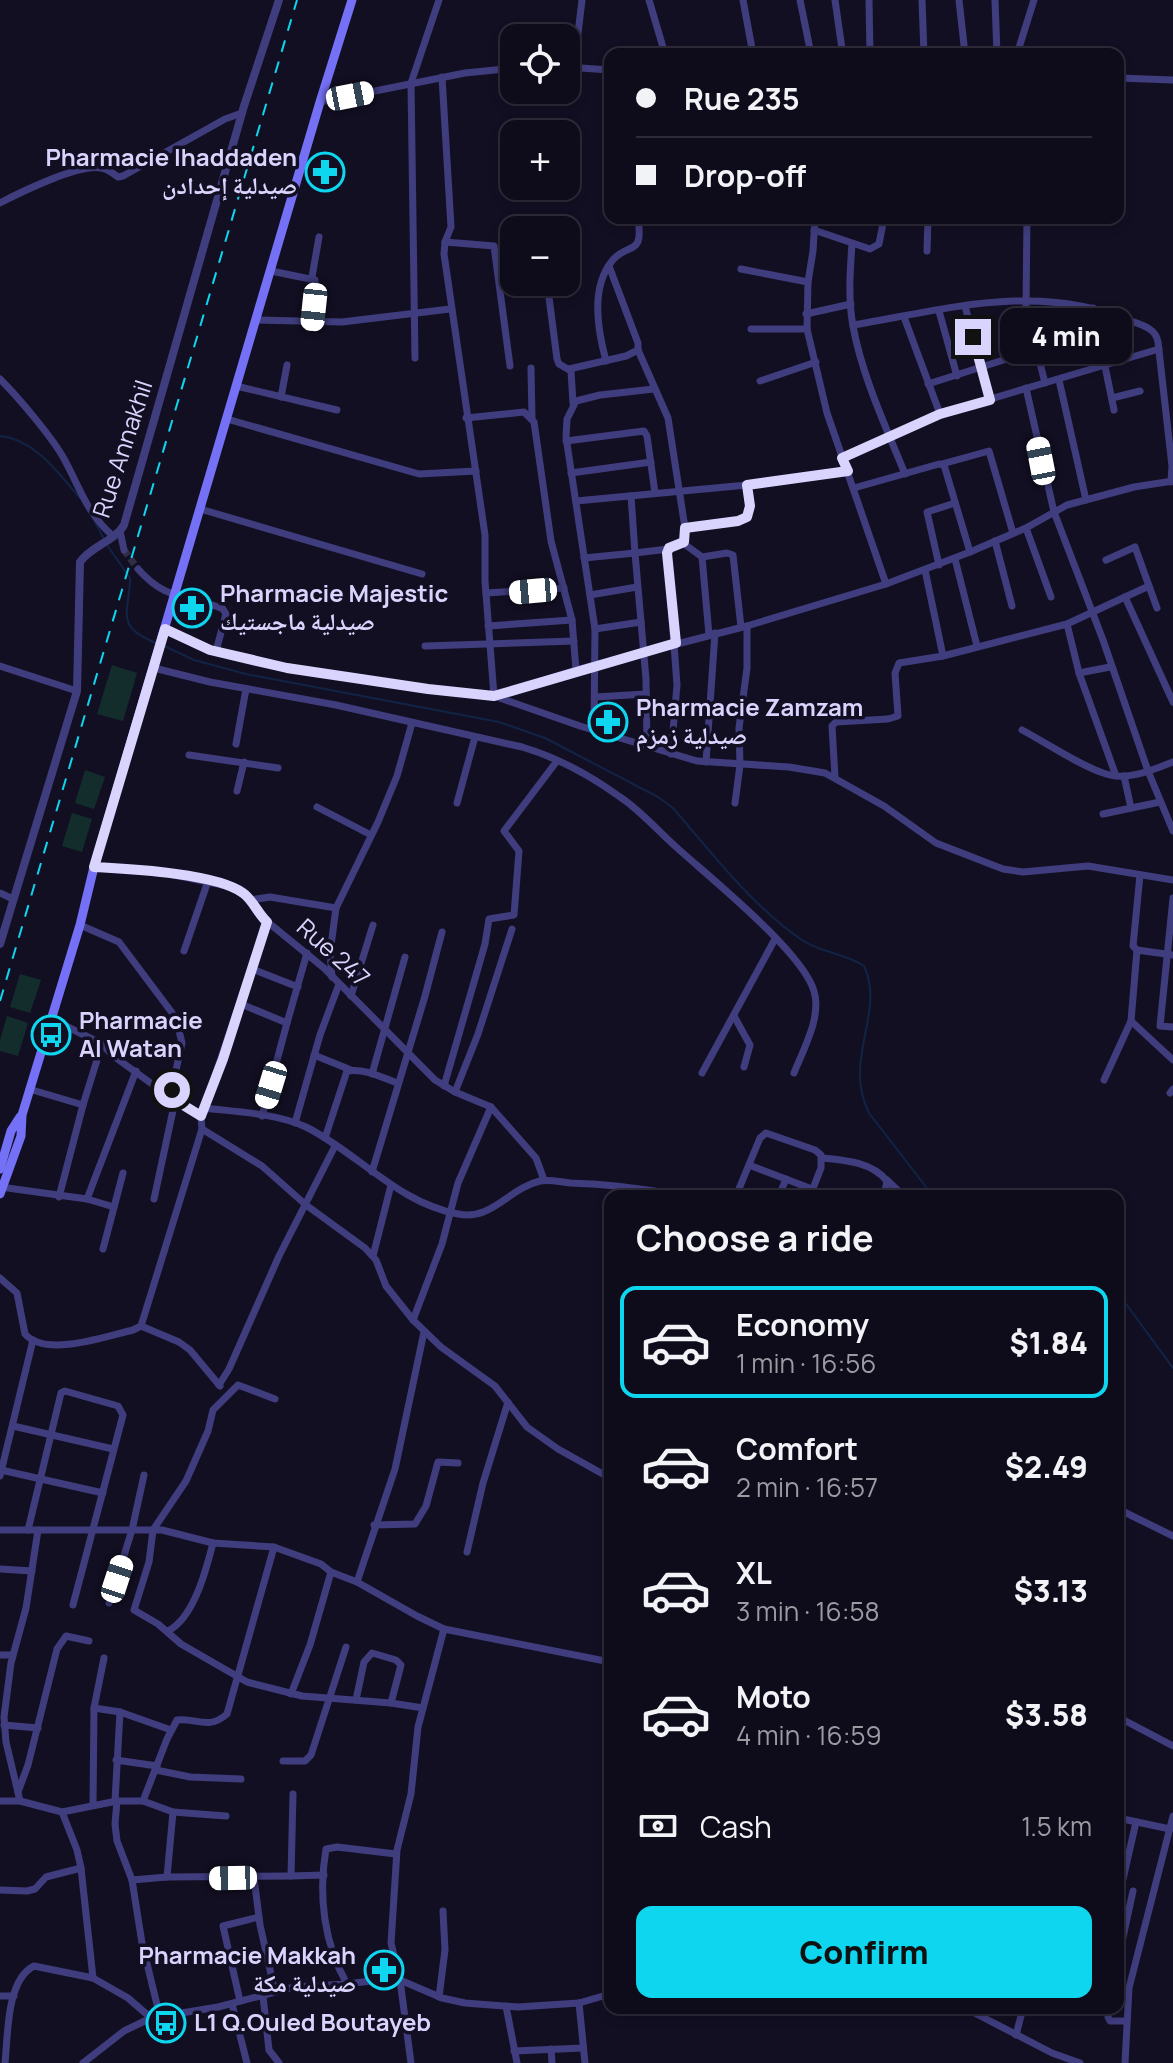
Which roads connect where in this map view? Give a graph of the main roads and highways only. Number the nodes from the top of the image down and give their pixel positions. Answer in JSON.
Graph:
{"nodes":[{"id":1,"x":352,"y":0,"type":"edge"},
{"id":2,"x":22,"y":1115,"type":"junction"},
{"id":3,"x":0,"y":1169,"type":"edge"},
{"id":4,"x":1,"y":1190,"type":"edge"}],
"edges":[{"from":1,"to":2,"type":"main road"},
{"from":2,"to":3,"type":"main road"},
{"from":2,"to":4,"type":"main road"}]}
